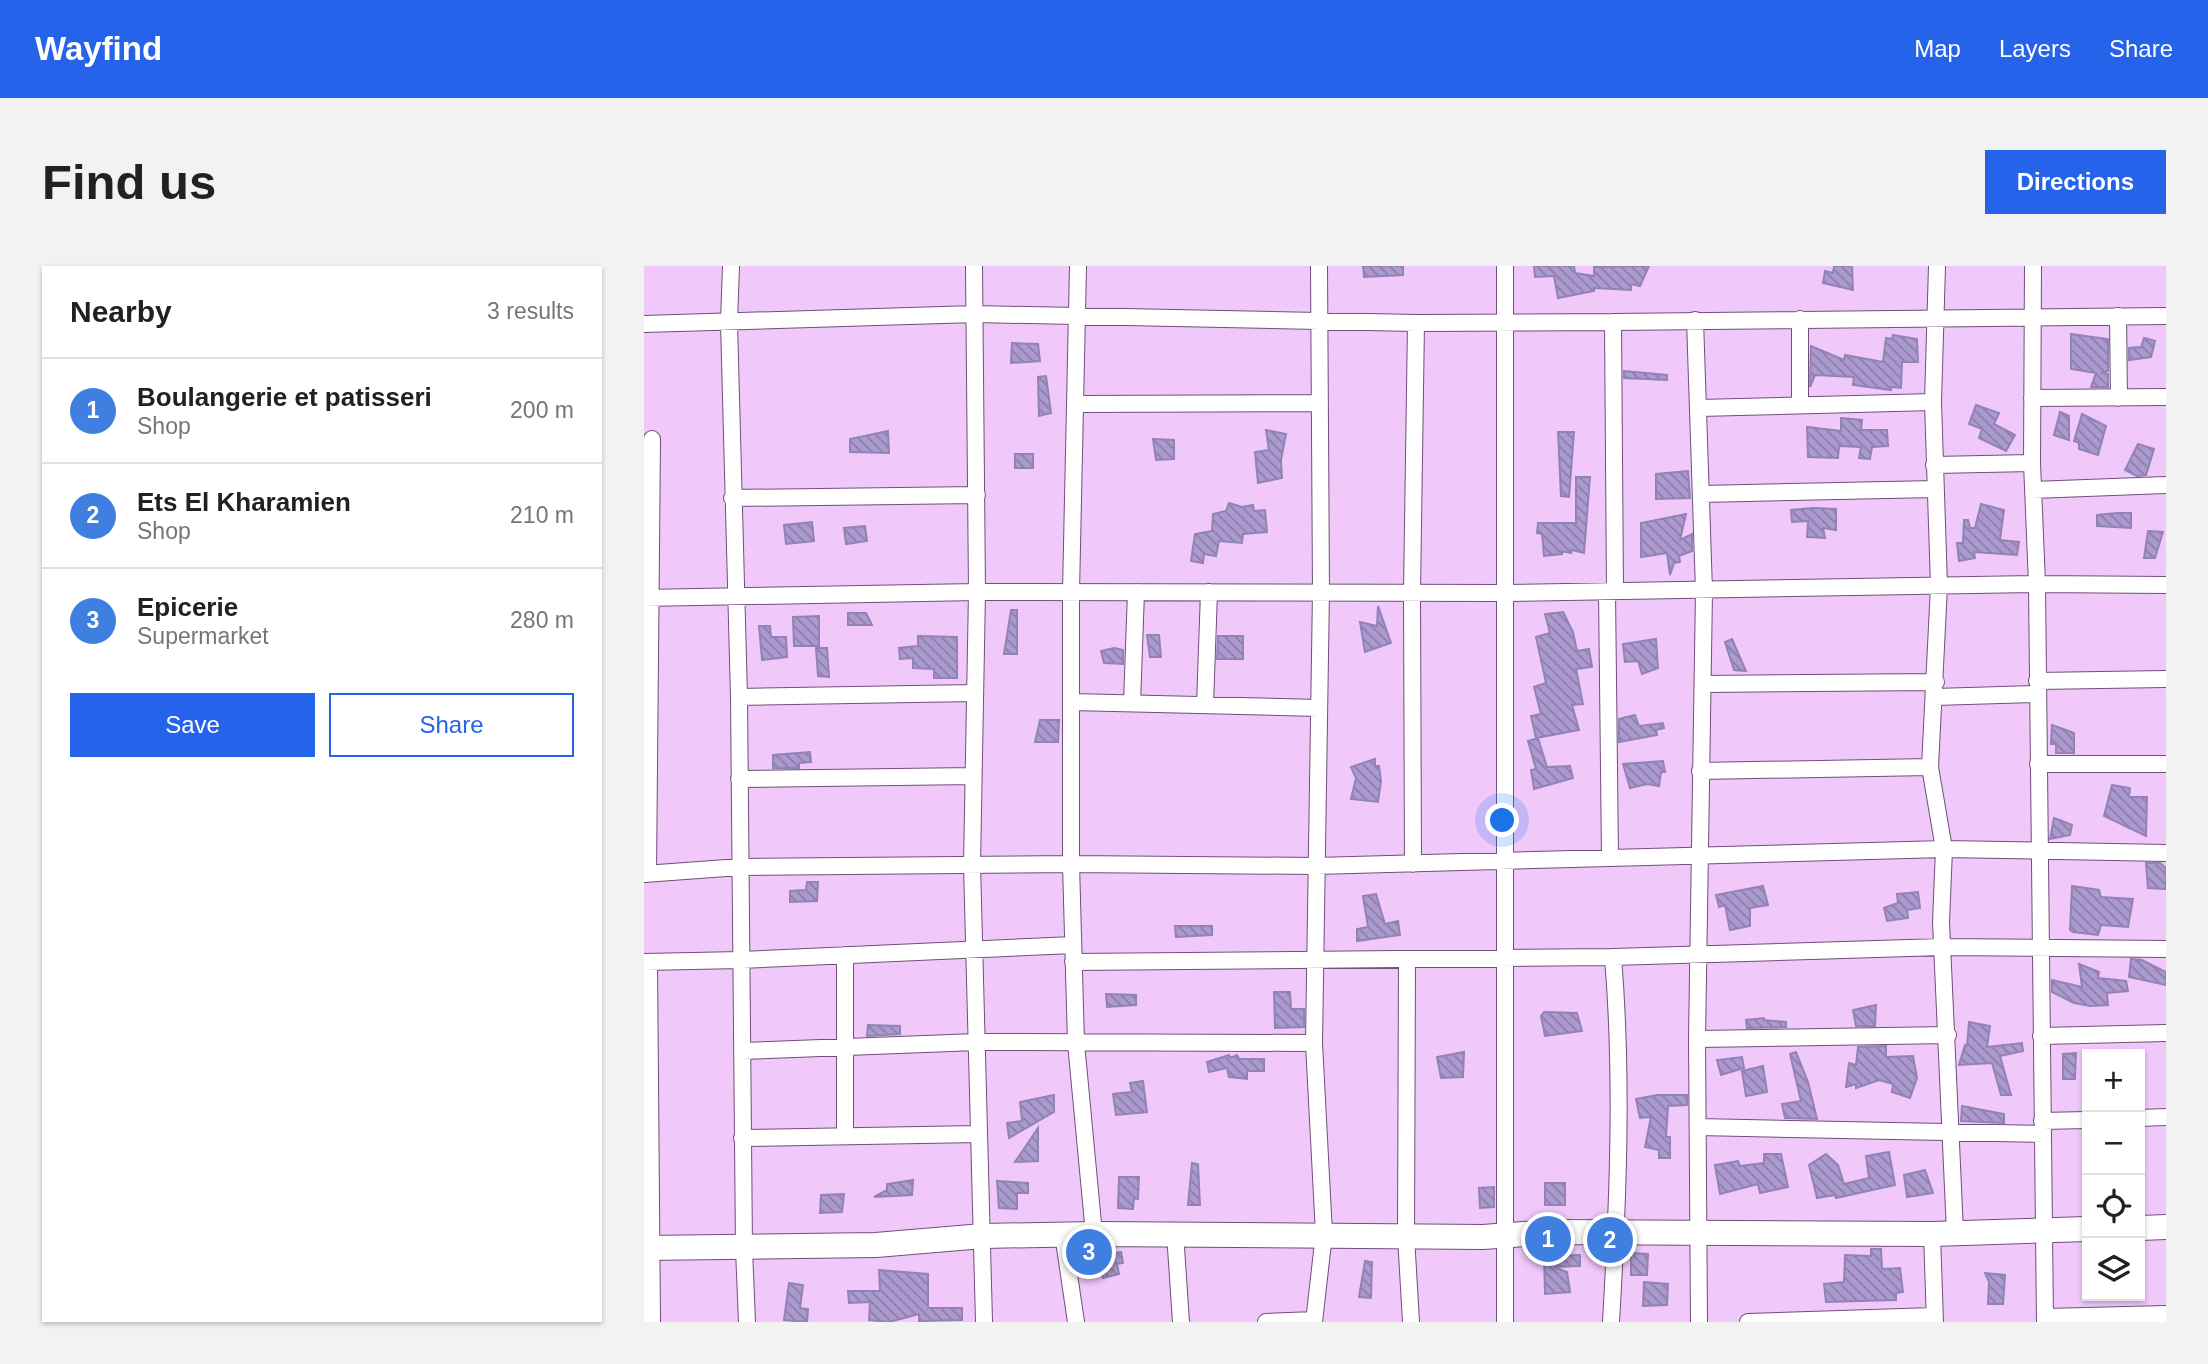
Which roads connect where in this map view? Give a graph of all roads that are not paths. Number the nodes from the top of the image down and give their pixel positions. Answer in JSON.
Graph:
{"nodes":[{"id":1,"x":731,"y":266,"type":"edge"},
{"id":2,"x":974,"y":266,"type":"edge"},
{"id":3,"x":1078,"y":266,"type":"edge"},
{"id":4,"x":1319,"y":266,"type":"edge"},
{"id":5,"x":1505,"y":266,"type":"edge"},
{"id":6,"x":1937,"y":266,"type":"edge"},
{"id":7,"x":2033,"y":266,"type":"edge"},
{"id":8,"x":975,"y":314,"type":"junction"},
{"id":9,"x":1077,"y":315,"type":"junction"},
{"id":10,"x":2031,"y":316,"type":"junction"},
{"id":11,"x":2118,"y":316,"type":"junction"},
{"id":12,"x":2166,"y":316,"type":"edge"},
{"id":13,"x":1800,"y":319,"type":"junction"},
{"id":14,"x":1695,"y":320,"type":"junction"},
{"id":15,"x":1935,"y":320,"type":"junction"},
{"id":16,"x":1320,"y":321,"type":"junction"},
{"id":17,"x":729,"y":322,"type":"junction"},
{"id":18,"x":1613,"y":322,"type":"junction"},
{"id":19,"x":1416,"y":323,"type":"junction"},
{"id":20,"x":644,"y":324,"type":"edge"},
{"id":21,"x":1506,"y":324,"type":"junction"},
{"id":22,"x":2166,"y":397,"type":"edge"},
{"id":23,"x":2032,"y":398,"type":"junction"},
{"id":24,"x":2119,"y":398,"type":"junction"},
{"id":25,"x":1933,"y":401,"type":"junction"},
{"id":26,"x":1318,"y":402,"type":"junction"},
{"id":27,"x":1077,"y":404,"type":"junction"},
{"id":28,"x":1800,"y":405,"type":"junction"},
{"id":29,"x":1699,"y":408,"type":"junction"},
{"id":30,"x":653,"y":439,"type":"dead end"},
{"id":31,"x":2032,"y":464,"type":"junction"},
{"id":32,"x":1934,"y":465,"type":"junction"},
{"id":33,"x":2166,"y":485,"type":"edge"},
{"id":34,"x":1935,"y":489,"type":"junction"},
{"id":35,"x":2033,"y":490,"type":"junction"},
{"id":36,"x":1701,"y":494,"type":"junction"},
{"id":37,"x":976,"y":495,"type":"junction"},
{"id":38,"x":732,"y":498,"type":"junction"},
{"id":39,"x":2037,"y":584,"type":"junction"},
{"id":40,"x":2166,"y":585,"type":"edge"},
{"id":41,"x":1939,"y":586,"type":"junction"},
{"id":42,"x":1321,"y":591,"type":"junction"},
{"id":43,"x":1611,"y":591,"type":"junction"},
{"id":44,"x":1703,"y":591,"type":"junction"},
{"id":45,"x":977,"y":592,"type":"junction"},
{"id":46,"x":1071,"y":592,"type":"junction"},
{"id":47,"x":1136,"y":592,"type":"junction"},
{"id":48,"x":1209,"y":592,"type":"junction"},
{"id":49,"x":1412,"y":592,"type":"junction"},
{"id":50,"x":1504,"y":593,"type":"junction"},
{"id":51,"x":647,"y":598,"type":"edge"},
{"id":52,"x":737,"y":598,"type":"junction"},
{"id":53,"x":2166,"y":679,"type":"edge"},
{"id":54,"x":1703,"y":684,"type":"junction"},
{"id":55,"x":2037,"y":687,"type":"junction"},
{"id":56,"x":1936,"y":689,"type":"junction"},
{"id":57,"x":975,"y":693,"type":"junction"},
{"id":58,"x":739,"y":697,"type":"junction"},
{"id":59,"x":1071,"y":702,"type":"junction"},
{"id":60,"x":1132,"y":704,"type":"junction"},
{"id":61,"x":1205,"y":705,"type":"junction"},
{"id":62,"x":1319,"y":708,"type":"junction"},
{"id":63,"x":2038,"y":764,"type":"junction"},
{"id":64,"x":2166,"y":764,"type":"edge"},
{"id":65,"x":1930,"y":767,"type":"junction"},
{"id":66,"x":1700,"y":771,"type":"junction"},
{"id":67,"x":973,"y":776,"type":"junction"},
{"id":68,"x":739,"y":779,"type":"junction"},
{"id":69,"x":1944,"y":849,"type":"junction"},
{"id":70,"x":2039,"y":852,"type":"junction"},
{"id":71,"x":2166,"y":853,"type":"edge"},
{"id":72,"x":1700,"y":856,"type":"junction"},
{"id":73,"x":1610,"y":858,"type":"junction"},
{"id":74,"x":1504,"y":862,"type":"junction"},
{"id":75,"x":1071,"y":864,"type":"junction"},
{"id":76,"x":1413,"y":864,"type":"junction"},
{"id":77,"x":972,"y":865,"type":"junction"},
{"id":78,"x":1317,"y":866,"type":"junction"},
{"id":79,"x":740,"y":867,"type":"junction"},
{"id":80,"x":646,"y":874,"type":"edge"},
{"id":81,"x":1073,"y":945,"type":"junction"},
{"id":82,"x":1942,"y":947,"type":"junction"},
{"id":83,"x":973,"y":949,"type":"junction"},
{"id":84,"x":2040,"y":949,"type":"junction"},
{"id":85,"x":2166,"y":949,"type":"edge"},
{"id":86,"x":1699,"y":955,"type":"junction"},
{"id":87,"x":845,"y":956,"type":"junction"},
{"id":88,"x":1613,"y":957,"type":"junction"},
{"id":89,"x":1503,"y":958,"type":"junction"},
{"id":90,"x":741,"y":960,"type":"junction"},
{"id":91,"x":1315,"y":960,"type":"junction"},
{"id":92,"x":1407,"y":960,"type":"junction"},
{"id":93,"x":646,"y":962,"type":"edge"},
{"id":94,"x":1073,"y":962,"type":"junction"},
{"id":95,"x":2166,"y":1033,"type":"edge"},
{"id":96,"x":1948,"y":1035,"type":"junction"},
{"id":97,"x":2041,"y":1036,"type":"junction"},
{"id":98,"x":1697,"y":1039,"type":"junction"},
{"id":99,"x":977,"y":1042,"type":"junction"},
{"id":100,"x":1076,"y":1042,"type":"junction"},
{"id":101,"x":1314,"y":1043,"type":"junction"},
{"id":102,"x":845,"y":1046,"type":"junction"},
{"id":103,"x":742,"y":1051,"type":"junction"},
{"id":104,"x":2166,"y":1117,"type":"edge"},
{"id":105,"x":2145,"y":1118,"type":"edge"},
{"id":106,"x":2082,"y":1121,"type":"edge"},
{"id":107,"x":1698,"y":1127,"type":"junction"},
{"id":108,"x":2042,"y":1128,"type":"junction"},
{"id":109,"x":979,"y":1134,"type":"junction"},
{"id":110,"x":1951,"y":1134,"type":"junction"},
{"id":111,"x":845,"y":1136,"type":"junction"},
{"id":112,"x":742,"y":1138,"type":"junction"},
{"id":113,"x":2166,"y":1227,"type":"edge"},
{"id":114,"x":2145,"y":1228,"type":"edge"},
{"id":115,"x":2043,"y":1229,"type":"junction"},
{"id":116,"x":2082,"y":1229,"type":"edge"},
{"id":117,"x":1616,"y":1232,"type":"junction"},
{"id":118,"x":1699,"y":1232,"type":"junction"},
{"id":119,"x":1175,"y":1233,"type":"junction"},
{"id":120,"x":1943,"y":1233,"type":"junction"},
{"id":121,"x":1063,"y":1234,"type":"junction"},
{"id":122,"x":1094,"y":1234,"type":"junction"},
{"id":123,"x":1324,"y":1234,"type":"junction"},
{"id":124,"x":1506,"y":1235,"type":"junction"},
{"id":125,"x":983,"y":1236,"type":"junction"},
{"id":126,"x":1406,"y":1236,"type":"junction"},
{"id":127,"x":647,"y":1248,"type":"edge"},
{"id":128,"x":744,"y":1249,"type":"junction"},
{"id":129,"x":2166,"y":1314,"type":"edge"},
{"id":130,"x":1935,"y":1319,"type":"edge"},
{"id":131,"x":2045,"y":1319,"type":"edge"},
{"id":132,"x":1314,"y":1321,"type":"edge"},
{"id":133,"x":652,"y":1322,"type":"edge"},
{"id":134,"x":747,"y":1322,"type":"edge"},
{"id":135,"x":984,"y":1322,"type":"edge"},
{"id":136,"x":1076,"y":1322,"type":"edge"},
{"id":137,"x":1181,"y":1322,"type":"edge"},
{"id":138,"x":1266,"y":1322,"type":"edge"},
{"id":139,"x":1411,"y":1322,"type":"edge"},
{"id":140,"x":1505,"y":1322,"type":"edge"},
{"id":141,"x":1611,"y":1322,"type":"edge"},
{"id":142,"x":1699,"y":1322,"type":"edge"},
{"id":143,"x":1748,"y":1322,"type":"edge"}],
"edges":[{"from":1,"to":17,"type":"street"},
{"from":2,"to":8,"type":"street"},
{"from":3,"to":9,"type":"street"},
{"from":4,"to":16,"type":"street"},
{"from":5,"to":21,"type":"street"},
{"from":6,"to":15,"type":"street"},
{"from":7,"to":10,"type":"street"},
{"from":8,"to":9,"type":"street"},
{"from":8,"to":17,"type":"street"},
{"from":8,"to":37,"type":"street"},
{"from":9,"to":16,"type":"street"},
{"from":9,"to":27,"type":"street"},
{"from":10,"to":11,"type":"street"},
{"from":10,"to":15,"type":"street"},
{"from":10,"to":23,"type":"street"},
{"from":11,"to":12,"type":"street"},
{"from":11,"to":24,"type":"street"},
{"from":13,"to":14,"type":"street"},
{"from":13,"to":15,"type":"street"},
{"from":13,"to":28,"type":"street"},
{"from":14,"to":18,"type":"street"},
{"from":14,"to":29,"type":"street"},
{"from":15,"to":25,"type":"street"},
{"from":16,"to":19,"type":"street"},
{"from":16,"to":26,"type":"street"},
{"from":17,"to":20,"type":"street"},
{"from":17,"to":38,"type":"street"},
{"from":18,"to":21,"type":"street"},
{"from":18,"to":43,"type":"street"},
{"from":19,"to":21,"type":"street"},
{"from":19,"to":49,"type":"street"},
{"from":21,"to":50,"type":"street"},
{"from":22,"to":24,"type":"street"},
{"from":23,"to":24,"type":"street"},
{"from":23,"to":31,"type":"street"},
{"from":25,"to":28,"type":"street"},
{"from":25,"to":32,"type":"street"},
{"from":26,"to":27,"type":"street"},
{"from":26,"to":42,"type":"street"},
{"from":27,"to":46,"type":"street"},
{"from":28,"to":29,"type":"street"},
{"from":29,"to":36,"type":"street"},
{"from":30,"to":51,"type":"street"},
{"from":31,"to":32,"type":"street"},
{"from":31,"to":35,"type":"street"},
{"from":32,"to":34,"type":"street"},
{"from":33,"to":35,"type":"street"},
{"from":34,"to":36,"type":"street"},
{"from":34,"to":41,"type":"street"},
{"from":35,"to":39,"type":"street"},
{"from":36,"to":44,"type":"street"},
{"from":37,"to":38,"type":"street"},
{"from":37,"to":45,"type":"street"},
{"from":38,"to":52,"type":"street"},
{"from":39,"to":40,"type":"street"},
{"from":39,"to":41,"type":"street"},
{"from":39,"to":55,"type":"street"},
{"from":41,"to":44,"type":"street"},
{"from":41,"to":56,"type":"street"},
{"from":42,"to":48,"type":"street"},
{"from":42,"to":49,"type":"street"},
{"from":42,"to":62,"type":"street"},
{"from":43,"to":44,"type":"street"},
{"from":43,"to":50,"type":"street"},
{"from":43,"to":73,"type":"street"},
{"from":44,"to":54,"type":"street"},
{"from":45,"to":46,"type":"street"},
{"from":45,"to":52,"type":"street"},
{"from":45,"to":57,"type":"street"},
{"from":46,"to":47,"type":"street"},
{"from":46,"to":59,"type":"street"},
{"from":47,"to":48,"type":"street"},
{"from":47,"to":60,"type":"street"},
{"from":48,"to":61,"type":"street"},
{"from":49,"to":50,"type":"street"},
{"from":49,"to":76,"type":"street"},
{"from":50,"to":74,"type":"street"},
{"from":51,"to":52,"type":"street"},
{"from":51,"to":80,"type":"street"},
{"from":52,"to":58,"type":"street"},
{"from":53,"to":55,"type":"street"},
{"from":54,"to":56,"type":"street"},
{"from":54,"to":66,"type":"street"},
{"from":55,"to":56,"type":"street"},
{"from":55,"to":63,"type":"street"},
{"from":56,"to":65,"type":"street"},
{"from":57,"to":58,"type":"street"},
{"from":57,"to":67,"type":"street"},
{"from":58,"to":68,"type":"street"},
{"from":59,"to":60,"type":"street"},
{"from":59,"to":75,"type":"street"},
{"from":60,"to":61,"type":"street"},
{"from":61,"to":62,"type":"street"},
{"from":62,"to":78,"type":"street"},
{"from":63,"to":64,"type":"street"},
{"from":63,"to":70,"type":"street"},
{"from":65,"to":66,"type":"street"},
{"from":65,"to":69,"type":"street"},
{"from":66,"to":72,"type":"street"},
{"from":67,"to":68,"type":"street"},
{"from":67,"to":77,"type":"street"},
{"from":68,"to":79,"type":"street"},
{"from":69,"to":70,"type":"street"},
{"from":69,"to":72,"type":"street"},
{"from":69,"to":82,"type":"street"},
{"from":70,"to":71,"type":"street"},
{"from":70,"to":84,"type":"street"},
{"from":72,"to":73,"type":"street"},
{"from":72,"to":86,"type":"street"},
{"from":73,"to":74,"type":"street"},
{"from":74,"to":76,"type":"street"},
{"from":74,"to":89,"type":"street"},
{"from":75,"to":77,"type":"street"},
{"from":75,"to":78,"type":"street"},
{"from":75,"to":81,"type":"street"},
{"from":76,"to":78,"type":"street"},
{"from":77,"to":79,"type":"street"},
{"from":77,"to":83,"type":"street"},
{"from":78,"to":91,"type":"street"},
{"from":79,"to":80,"type":"street"},
{"from":79,"to":90,"type":"street"},
{"from":81,"to":83,"type":"street"},
{"from":81,"to":94,"type":"street"},
{"from":82,"to":84,"type":"street"},
{"from":82,"to":86,"type":"street"},
{"from":82,"to":96,"type":"street"},
{"from":83,"to":87,"type":"street"},
{"from":83,"to":99,"type":"street"},
{"from":84,"to":85,"type":"street"},
{"from":84,"to":97,"type":"street"},
{"from":86,"to":88,"type":"street"},
{"from":86,"to":98,"type":"street"},
{"from":87,"to":90,"type":"street"},
{"from":87,"to":102,"type":"street"},
{"from":88,"to":89,"type":"street"},
{"from":88,"to":117,"type":"street"},
{"from":89,"to":92,"type":"street"},
{"from":89,"to":124,"type":"street"},
{"from":90,"to":93,"type":"street"},
{"from":90,"to":103,"type":"street"},
{"from":91,"to":92,"type":"street"},
{"from":91,"to":94,"type":"street"},
{"from":91,"to":101,"type":"street"},
{"from":92,"to":126,"type":"street"},
{"from":93,"to":127,"type":"street"},
{"from":94,"to":100,"type":"street"},
{"from":95,"to":97,"type":"street"},
{"from":96,"to":98,"type":"street"},
{"from":96,"to":110,"type":"street"},
{"from":97,"to":108,"type":"street"},
{"from":98,"to":107,"type":"street"},
{"from":99,"to":100,"type":"street"},
{"from":99,"to":102,"type":"street"},
{"from":99,"to":109,"type":"street"},
{"from":100,"to":101,"type":"street"},
{"from":100,"to":122,"type":"street"},
{"from":101,"to":123,"type":"street"},
{"from":102,"to":103,"type":"street"},
{"from":102,"to":111,"type":"street"},
{"from":103,"to":112,"type":"street"},
{"from":104,"to":105,"type":"street"},
{"from":106,"to":108,"type":"street"},
{"from":107,"to":110,"type":"street"},
{"from":107,"to":118,"type":"street"},
{"from":108,"to":110,"type":"street"},
{"from":108,"to":115,"type":"street"},
{"from":109,"to":111,"type":"street"},
{"from":109,"to":125,"type":"street"},
{"from":110,"to":120,"type":"street"},
{"from":111,"to":112,"type":"street"},
{"from":112,"to":128,"type":"street"},
{"from":113,"to":114,"type":"main road"},
{"from":115,"to":116,"type":"main road"},
{"from":115,"to":120,"type":"main road"},
{"from":115,"to":131,"type":"street"},
{"from":117,"to":118,"type":"main road"},
{"from":117,"to":124,"type":"main road"},
{"from":117,"to":141,"type":"street"},
{"from":118,"to":120,"type":"main road"},
{"from":118,"to":142,"type":"street"},
{"from":119,"to":122,"type":"main road"},
{"from":119,"to":123,"type":"main road"},
{"from":119,"to":137,"type":"street"},
{"from":120,"to":130,"type":"street"},
{"from":121,"to":122,"type":"main road"},
{"from":121,"to":125,"type":"main road"},
{"from":121,"to":136,"type":"street"},
{"from":123,"to":126,"type":"main road"},
{"from":123,"to":132,"type":"street"},
{"from":124,"to":126,"type":"main road"},
{"from":124,"to":140,"type":"street"},
{"from":125,"to":128,"type":"main road"},
{"from":125,"to":135,"type":"street"},
{"from":126,"to":139,"type":"street"},
{"from":127,"to":128,"type":"main road"},
{"from":127,"to":133,"type":"street"},
{"from":128,"to":134,"type":"street"},
{"from":129,"to":131,"type":"street"},
{"from":130,"to":143,"type":"street"},
{"from":132,"to":138,"type":"street"}]}
